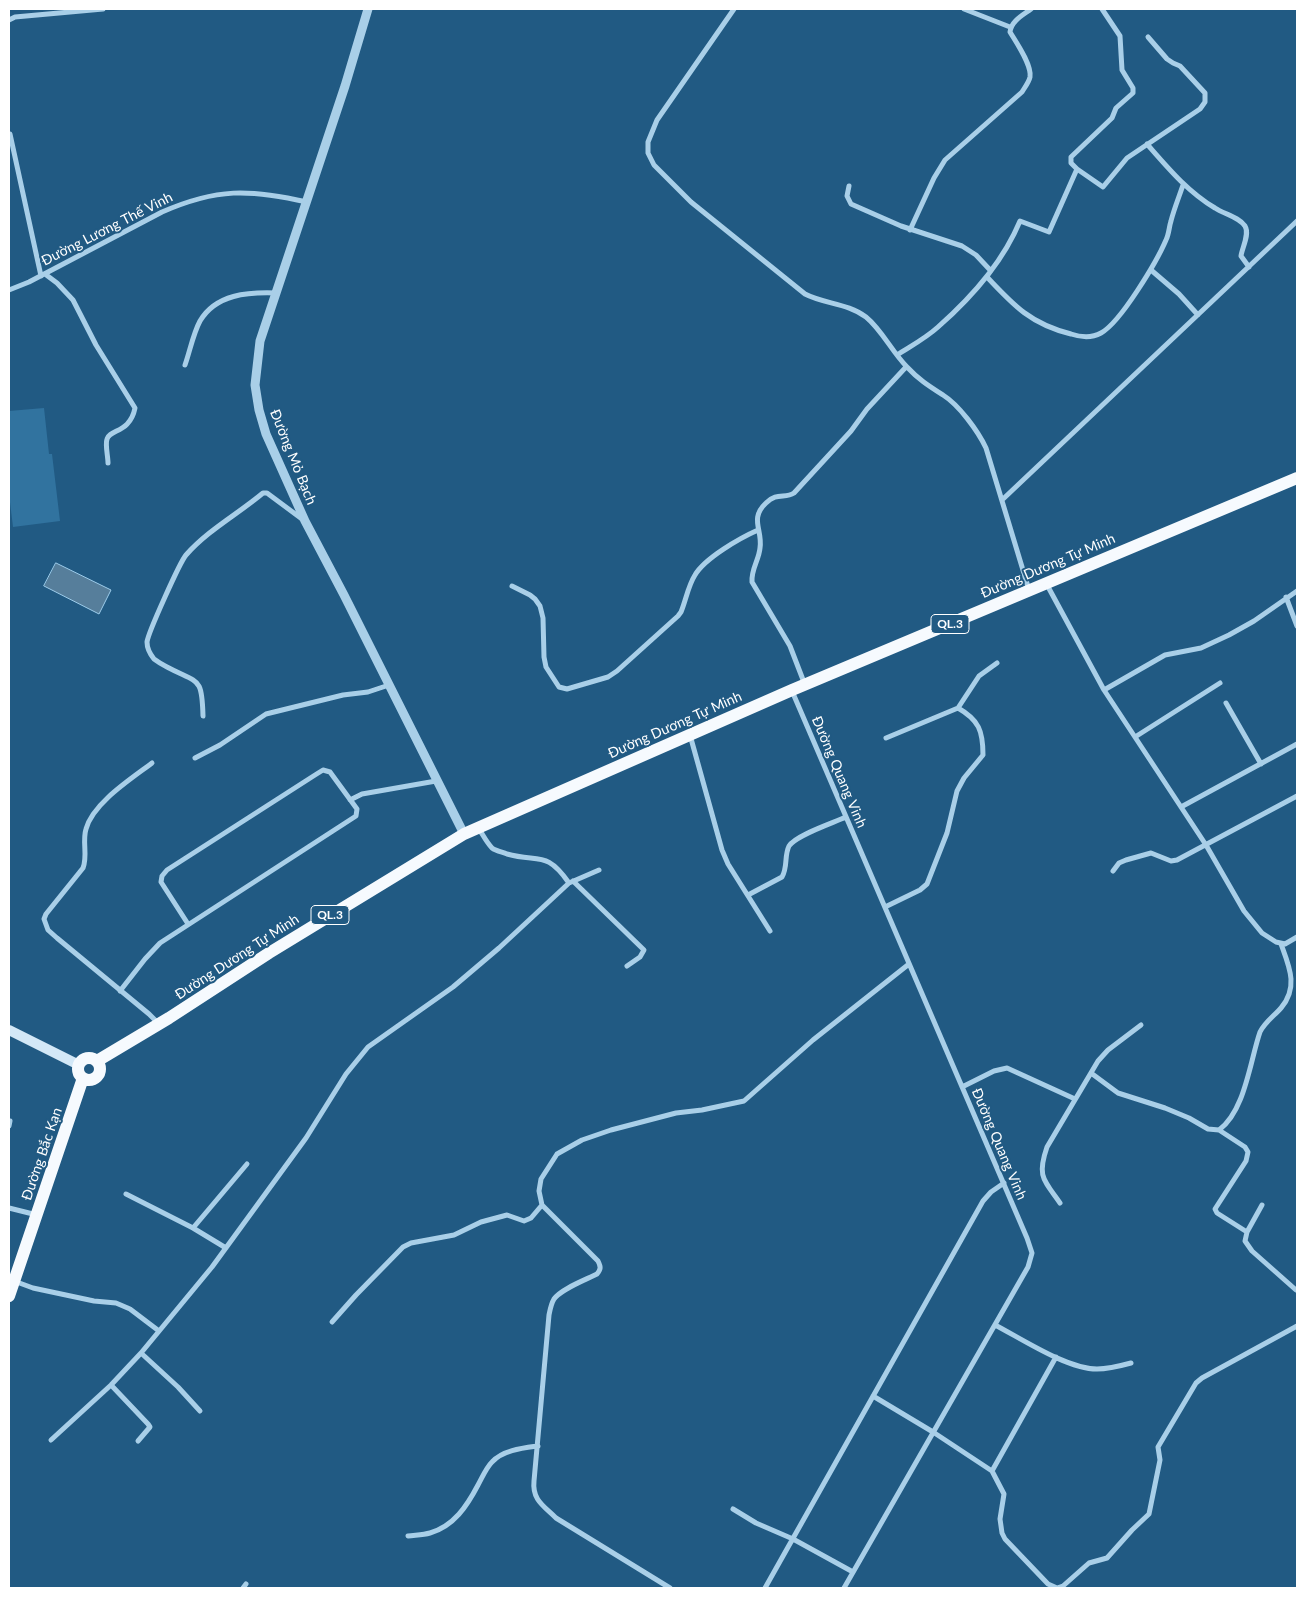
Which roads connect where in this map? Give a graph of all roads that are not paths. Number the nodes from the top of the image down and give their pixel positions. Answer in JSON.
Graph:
{"nodes":[{"id":1,"x":102,"y":9,"type":"edge"},
{"id":2,"x":368,"y":9,"type":"edge"},
{"id":3,"x":734,"y":9,"type":"edge"},
{"id":4,"x":964,"y":9,"type":"edge"},
{"id":5,"x":1031,"y":9,"type":"edge"},
{"id":6,"x":1102,"y":9,"type":"edge"},
{"id":7,"x":10,"y":18,"type":"edge"},
{"id":8,"x":1010,"y":27,"type":"junction"},
{"id":9,"x":1148,"y":37,"type":"dead end"},
{"id":10,"x":10,"y":134,"type":"edge"},
{"id":11,"x":1147,"y":144,"type":"junction"},
{"id":12,"x":1077,"y":169,"type":"junction"},
{"id":13,"x":1183,"y":185,"type":"junction"},
{"id":14,"x":849,"y":186,"type":"dead end"},
{"id":15,"x":307,"y":202,"type":"junction"},
{"id":16,"x":1296,"y":224,"type":"edge"},
{"id":17,"x":910,"y":230,"type":"junction"},
{"id":18,"x":1249,"y":267,"type":"junction"},
{"id":19,"x":1151,"y":270,"type":"junction"},
{"id":20,"x":991,"y":271,"type":"junction"},
{"id":21,"x":43,"y":275,"type":"junction"},
{"id":22,"x":987,"y":277,"type":"junction"},
{"id":23,"x":9,"y":290,"type":"edge"},
{"id":24,"x":276,"y":292,"type":"junction"},
{"id":25,"x":1198,"y":315,"type":"junction"},
{"id":26,"x":897,"y":355,"type":"junction"},
{"id":27,"x":185,"y":365,"type":"dead end"},
{"id":28,"x":906,"y":367,"type":"junction"},
{"id":29,"x":108,"y":463,"type":"dead end"},
{"id":30,"x":1297,"y":478,"type":"edge"},
{"id":31,"x":1002,"y":500,"type":"junction"},
{"id":32,"x":305,"y":521,"type":"junction"},
{"id":33,"x":758,"y":530,"type":"junction"},
{"id":34,"x":1046,"y":584,"type":"junction"},
{"id":35,"x":512,"y":586,"type":"dead end"},
{"id":36,"x":1029,"y":590,"type":"junction"},
{"id":37,"x":1297,"y":591,"type":"edge"},
{"id":38,"x":1286,"y":597,"type":"junction"},
{"id":39,"x":1297,"y":626,"type":"edge"},
{"id":40,"x":997,"y":663,"type":"dead end"},
{"id":41,"x":1220,"y":683,"type":"dead end"},
{"id":42,"x":389,"y":685,"type":"junction"},
{"id":43,"x":805,"y":685,"type":"junction"},
{"id":44,"x":792,"y":690,"type":"junction"},
{"id":45,"x":1104,"y":690,"type":"junction"},
{"id":46,"x":1226,"y":703,"type":"dead end"},
{"id":47,"x":958,"y":708,"type":"junction"},
{"id":48,"x":203,"y":716,"type":"dead end"},
{"id":49,"x":690,"y":735,"type":"junction"},
{"id":50,"x":1135,"y":737,"type":"junction"},
{"id":51,"x":886,"y":738,"type":"dead end"},
{"id":52,"x":1297,"y":744,"type":"edge"},
{"id":53,"x":195,"y":758,"type":"dead end"},
{"id":54,"x":152,"y":764,"type":"dead end"},
{"id":55,"x":1260,"y":764,"type":"junction"},
{"id":56,"x":436,"y":781,"type":"junction"},
{"id":57,"x":1297,"y":796,"type":"edge"},
{"id":58,"x":350,"y":800,"type":"junction"},
{"id":59,"x":1180,"y":807,"type":"junction"},
{"id":60,"x":846,"y":817,"type":"junction"},
{"id":61,"x":478,"y":828,"type":"junction"},
{"id":62,"x":464,"y":834,"type":"junction"},
{"id":63,"x":1206,"y":845,"type":"junction"},
{"id":64,"x":598,"y":870,"type":"dead end"},
{"id":65,"x":1113,"y":871,"type":"dead end"},
{"id":66,"x":571,"y":882,"type":"junction"},
{"id":67,"x":748,"y":895,"type":"junction"},
{"id":68,"x":885,"y":907,"type":"junction"},
{"id":69,"x":188,"y":924,"type":"junction"},
{"id":70,"x":770,"y":931,"type":"dead end"},
{"id":71,"x":1297,"y":938,"type":"edge"},
{"id":72,"x":1281,"y":944,"type":"junction"},
{"id":73,"x":909,"y":964,"type":"junction"},
{"id":74,"x":627,"y":966,"type":"dead end"},
{"id":75,"x":120,"y":991,"type":"junction"},
{"id":76,"x":159,"y":1024,"type":"junction"},
{"id":77,"x":1141,"y":1025,"type":"dead end"},
{"id":78,"x":9,"y":1030,"type":"edge"},
{"id":79,"x":97,"y":1061,"type":"junction"},
{"id":80,"x":79,"y":1065,"type":"junction"},
{"id":81,"x":1091,"y":1073,"type":"junction"},
{"id":82,"x":83,"y":1078,"type":"junction"},
{"id":83,"x":962,"y":1087,"type":"junction"},
{"id":84,"x":1075,"y":1099,"type":"junction"},
{"id":85,"x":1219,"y":1130,"type":"junction"},
{"id":86,"x":247,"y":1164,"type":"dead end"},
{"id":87,"x":1004,"y":1183,"type":"junction"},
{"id":88,"x":126,"y":1194,"type":"dead end"},
{"id":89,"x":1060,"y":1202,"type":"dead end"},
{"id":90,"x":542,"y":1205,"type":"junction"},
{"id":91,"x":1262,"y":1205,"type":"dead end"},
{"id":92,"x":9,"y":1208,"type":"edge"},
{"id":93,"x":37,"y":1215,"type":"junction"},
{"id":94,"x":193,"y":1228,"type":"junction"},
{"id":95,"x":1247,"y":1232,"type":"junction"},
{"id":96,"x":226,"y":1248,"type":"junction"},
{"id":97,"x":14,"y":1281,"type":"junction"},
{"id":98,"x":1296,"y":1290,"type":"dead end"},
{"id":99,"x":9,"y":1296,"type":"edge"},
{"id":100,"x":332,"y":1322,"type":"dead end"},
{"id":101,"x":995,"y":1325,"type":"junction"},
{"id":102,"x":1297,"y":1326,"type":"edge"},
{"id":103,"x":159,"y":1331,"type":"junction"},
{"id":104,"x":141,"y":1353,"type":"junction"},
{"id":105,"x":1056,"y":1357,"type":"junction"},
{"id":106,"x":1130,"y":1363,"type":"dead end"},
{"id":107,"x":111,"y":1385,"type":"junction"},
{"id":108,"x":873,"y":1396,"type":"junction"},
{"id":109,"x":200,"y":1411,"type":"dead end"},
{"id":110,"x":933,"y":1432,"type":"junction"},
{"id":111,"x":51,"y":1440,"type":"dead end"},
{"id":112,"x":138,"y":1441,"type":"dead end"},
{"id":113,"x":538,"y":1446,"type":"junction"},
{"id":114,"x":992,"y":1471,"type":"junction"},
{"id":115,"x":732,"y":1509,"type":"dead end"},
{"id":116,"x":408,"y":1536,"type":"dead end"},
{"id":117,"x":793,"y":1539,"type":"junction"},
{"id":118,"x":853,"y":1572,"type":"junction"},
{"id":119,"x":670,"y":1588,"type":"edge"},
{"id":120,"x":765,"y":1588,"type":"edge"},
{"id":121,"x":844,"y":1588,"type":"edge"}],
"edges":[{"from":1,"to":7,"type":"street"},
{"from":2,"to":15,"type":"street","name":"Đường Mỏ Bạch"},
{"from":3,"to":26,"type":"street"},
{"from":4,"to":8,"type":"street"},
{"from":5,"to":8,"type":"street"},
{"from":6,"to":12,"type":"street"},
{"from":8,"to":17,"type":"street"},
{"from":9,"to":11,"type":"street"},
{"from":10,"to":21,"type":"street"},
{"from":11,"to":12,"type":"street"},
{"from":11,"to":13,"type":"street"},
{"from":12,"to":20,"type":"street"},
{"from":13,"to":18,"type":"street"},
{"from":13,"to":19,"type":"street"},
{"from":14,"to":17,"type":"street"},
{"from":15,"to":21,"type":"street","name":"Đường Lương Thế Vinh"},
{"from":15,"to":24,"type":"street","name":"Đường Mỏ Bạch"},
{"from":16,"to":18,"type":"street"},
{"from":17,"to":20,"type":"street"},
{"from":18,"to":25,"type":"street"},
{"from":19,"to":22,"type":"street"},
{"from":19,"to":25,"type":"street"},
{"from":20,"to":22,"type":"street"},
{"from":21,"to":23,"type":"street","name":"Đường Lương Thế Vinh"},
{"from":21,"to":29,"type":"street"},
{"from":22,"to":26,"type":"street"},
{"from":24,"to":27,"type":"street"},
{"from":24,"to":32,"type":"street","name":"Đường Mỏ Bạch"},
{"from":25,"to":31,"type":"street"},
{"from":26,"to":28,"type":"street"},
{"from":28,"to":31,"type":"street"},
{"from":28,"to":33,"type":"street"},
{"from":30,"to":34,"type":"highway","name":"Đường Dương Tự Minh","number":"QL.3"},
{"from":31,"to":36,"type":"street"},
{"from":32,"to":42,"type":"street","name":"Đường Mỏ Bạch"},
{"from":32,"to":48,"type":"street"},
{"from":33,"to":35,"type":"street"},
{"from":33,"to":43,"type":"street"},
{"from":34,"to":36,"type":"highway","name":"Đường Dương Tự Minh","number":"QL.3"},
{"from":34,"to":45,"type":"street"},
{"from":36,"to":43,"type":"highway","name":"Đường Dương Tự Minh","number":"QL.3"},
{"from":37,"to":38,"type":"street"},
{"from":38,"to":39,"type":"street"},
{"from":38,"to":45,"type":"street"},
{"from":40,"to":47,"type":"street"},
{"from":41,"to":50,"type":"street"},
{"from":42,"to":53,"type":"street"},
{"from":42,"to":56,"type":"street","name":"Đường Mỏ Bạch"},
{"from":43,"to":44,"type":"highway","name":"Đường Dương Tự Minh","number":"QL.3"},
{"from":44,"to":49,"type":"highway","name":"Đường Dương Tự Minh","number":"QL.3"},
{"from":44,"to":60,"type":"street","name":"Đường Quang Vinh"},
{"from":45,"to":50,"type":"street"},
{"from":46,"to":55,"type":"street"},
{"from":47,"to":51,"type":"street"},
{"from":47,"to":68,"type":"street"},
{"from":49,"to":61,"type":"highway","name":"Đường Dương Tự Minh","number":"QL.3"},
{"from":49,"to":67,"type":"street"},
{"from":50,"to":59,"type":"street"},
{"from":52,"to":55,"type":"street"},
{"from":54,"to":75,"type":"street"},
{"from":55,"to":59,"type":"street"},
{"from":56,"to":58,"type":"street"},
{"from":56,"to":62,"type":"street","name":"Đường Mỏ Bạch"},
{"from":57,"to":63,"type":"street"},
{"from":58,"to":69,"type":"street"},
{"from":58,"to":69,"type":"street"},
{"from":59,"to":63,"type":"street"},
{"from":60,"to":67,"type":"street"},
{"from":60,"to":68,"type":"street","name":"Đường Quang Vinh"},
{"from":61,"to":62,"type":"highway","name":"Đường Dương Tự Minh","number":"QL.3"},
{"from":61,"to":66,"type":"street"},
{"from":62,"to":76,"type":"highway","name":"Đường Dương Tự Minh","number":"QL.3"},
{"from":63,"to":65,"type":"street"},
{"from":63,"to":72,"type":"street"},
{"from":64,"to":66,"type":"street"},
{"from":66,"to":74,"type":"street"},
{"from":66,"to":96,"type":"street"},
{"from":67,"to":70,"type":"street"},
{"from":68,"to":73,"type":"street","name":"Đường Quang Vinh"},
{"from":69,"to":75,"type":"street"},
{"from":71,"to":72,"type":"street"},
{"from":72,"to":85,"type":"street"},
{"from":73,"to":83,"type":"street","name":"Đường Quang Vinh"},
{"from":73,"to":90,"type":"street"},
{"from":75,"to":76,"type":"street"},
{"from":76,"to":79,"type":"highway","name":"Đường Dương Tự Minh","number":"QL.3"},
{"from":77,"to":81,"type":"street"},
{"from":78,"to":80,"type":"main road"},
{"from":79,"to":80,"type":"highway","number":"QL.3"},
{"from":79,"to":82,"type":"highway"},
{"from":80,"to":82,"type":"highway"},
{"from":81,"to":84,"type":"street"},
{"from":81,"to":85,"type":"street"},
{"from":82,"to":93,"type":"highway","name":"Đường Bắc Kạn"},
{"from":83,"to":84,"type":"street"},
{"from":83,"to":87,"type":"street","name":"Đường Quang Vinh"},
{"from":84,"to":89,"type":"street"},
{"from":85,"to":95,"type":"street"},
{"from":86,"to":94,"type":"street"},
{"from":87,"to":101,"type":"street","name":"Đường Quang Vinh"},
{"from":87,"to":108,"type":"street"},
{"from":88,"to":94,"type":"street"},
{"from":90,"to":100,"type":"street"},
{"from":90,"to":113,"type":"street"},
{"from":91,"to":95,"type":"street"},
{"from":92,"to":93,"type":"street"},
{"from":93,"to":97,"type":"highway","name":"Đường Bắc Kạn"},
{"from":94,"to":96,"type":"street"},
{"from":95,"to":98,"type":"street"},
{"from":96,"to":103,"type":"street"},
{"from":97,"to":99,"type":"highway","name":"Đường Bắc Kạn"},
{"from":97,"to":103,"type":"street"},
{"from":101,"to":105,"type":"street"},
{"from":101,"to":110,"type":"street","name":"Đường Quang Vinh"},
{"from":102,"to":114,"type":"street"},
{"from":103,"to":104,"type":"street"},
{"from":104,"to":107,"type":"street"},
{"from":104,"to":109,"type":"street"},
{"from":105,"to":106,"type":"street"},
{"from":105,"to":114,"type":"street"},
{"from":107,"to":111,"type":"street"},
{"from":107,"to":112,"type":"street"},
{"from":108,"to":110,"type":"street"},
{"from":108,"to":117,"type":"street"},
{"from":110,"to":114,"type":"street"},
{"from":110,"to":118,"type":"street","name":"Đường Quang Vinh"},
{"from":113,"to":116,"type":"street"},
{"from":113,"to":119,"type":"street"},
{"from":115,"to":117,"type":"street"},
{"from":117,"to":118,"type":"street"},
{"from":117,"to":120,"type":"street"},
{"from":118,"to":121,"type":"street","name":"Đường Quang Vinh"}]}
